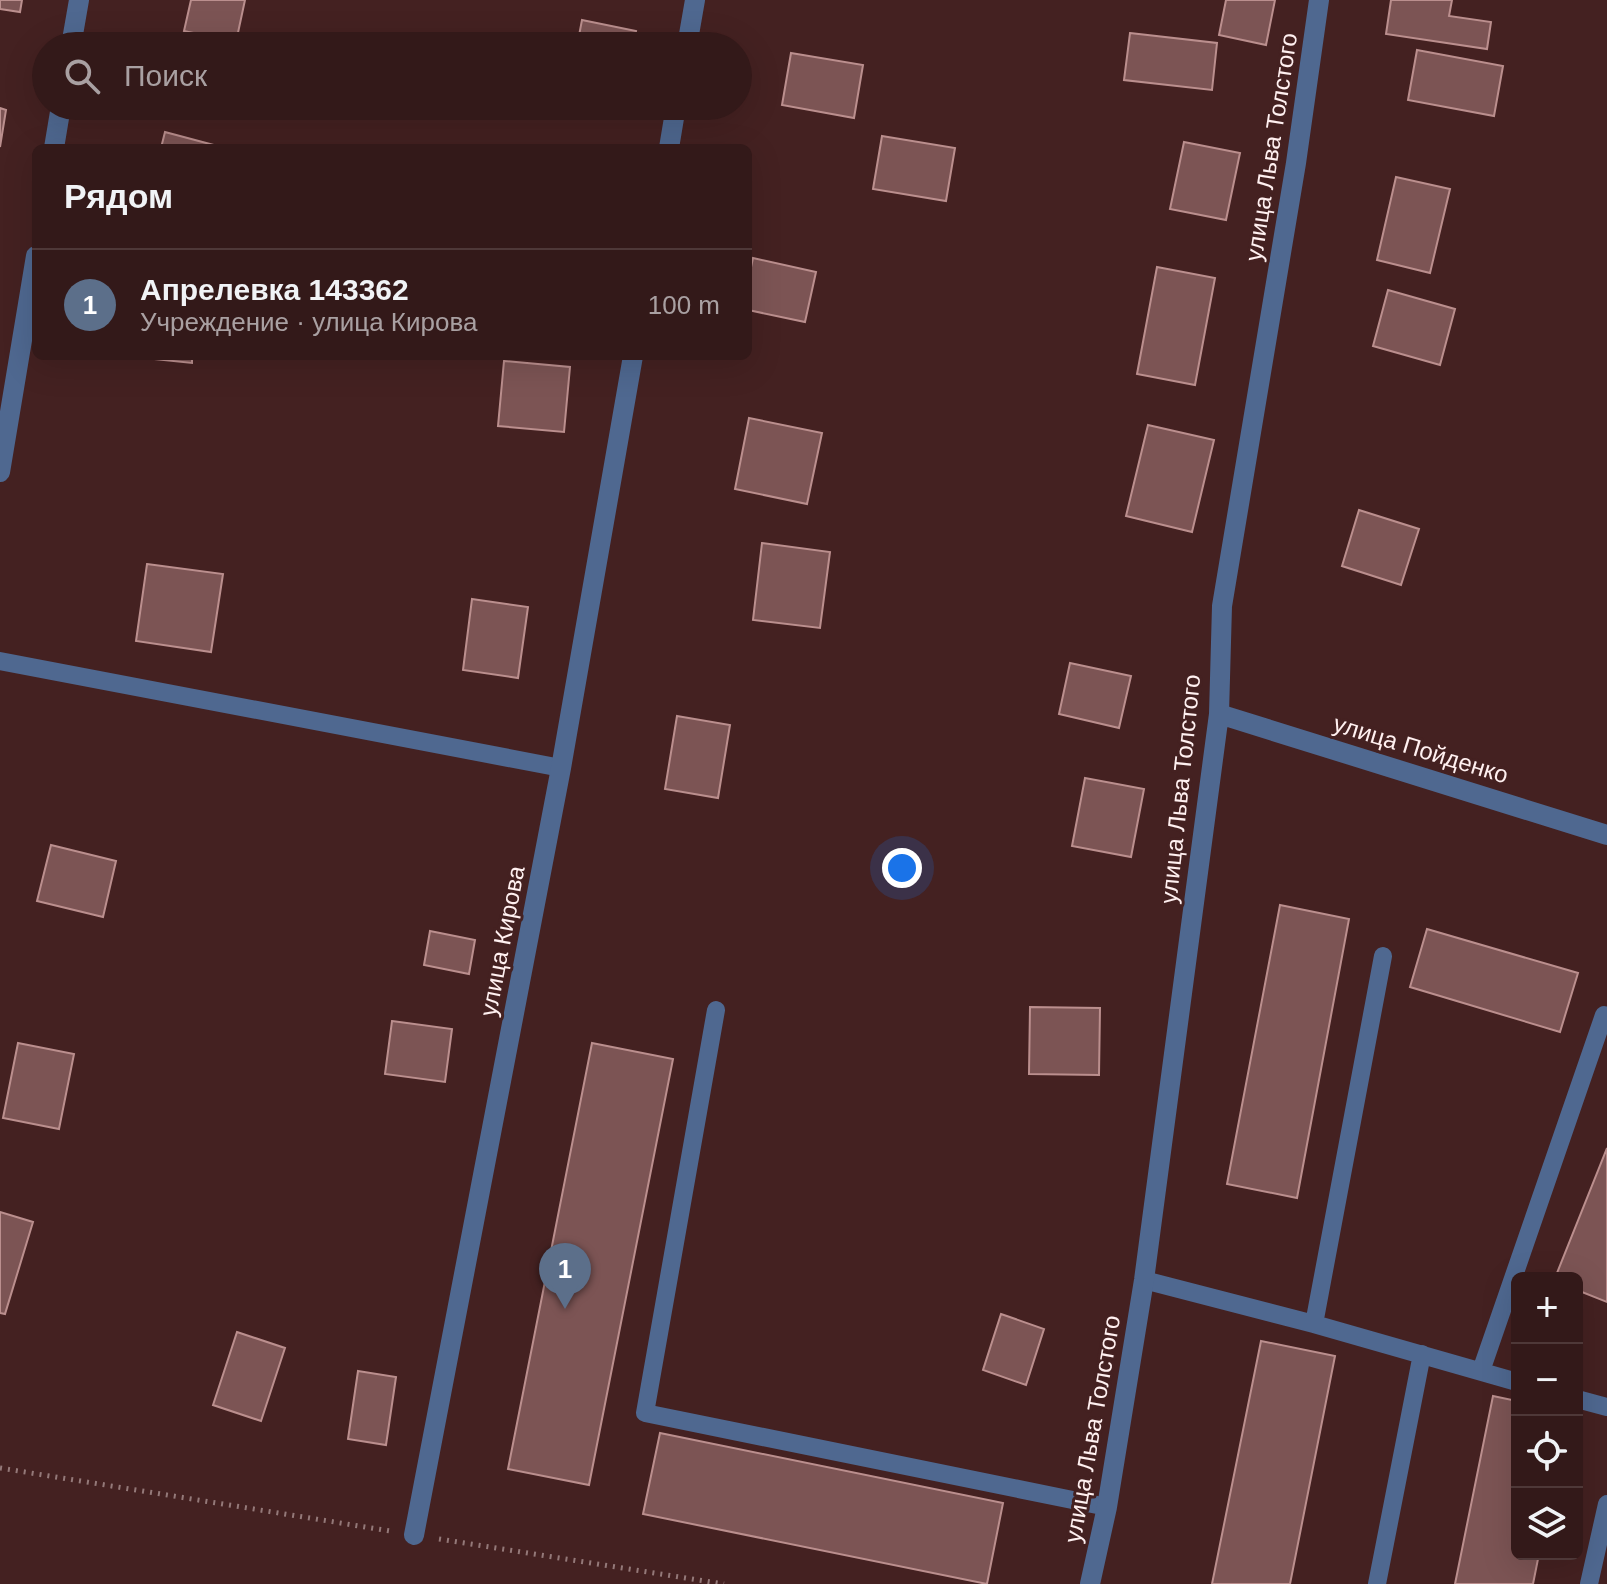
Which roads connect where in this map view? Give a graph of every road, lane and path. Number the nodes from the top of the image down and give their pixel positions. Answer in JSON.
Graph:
{"nodes":[{"id":1,"x":79,"y":0,"type":"edge"},
{"id":2,"x":695,"y":0,"type":"edge"},
{"id":3,"x":1319,"y":0,"type":"edge"},
{"id":4,"x":73,"y":32,"type":"edge"},
{"id":5,"x":689,"y":32,"type":"edge"},
{"id":6,"x":59,"y":120,"type":"edge"},
{"id":7,"x":674,"y":120,"type":"edge"},
{"id":8,"x":55,"y":144,"type":"edge"},
{"id":9,"x":670,"y":144,"type":"edge"},
{"id":10,"x":32,"y":280,"type":"edge"},
{"id":11,"x":632,"y":360,"type":"edge"},
{"id":12,"x":0,"y":472,"type":"edge"},
{"id":13,"x":0,"y":661,"type":"edge"},
{"id":14,"x":1219,"y":714,"type":"junction"},
{"id":15,"x":561,"y":768,"type":"junction"},
{"id":16,"x":1607,"y":835,"type":"edge"},
{"id":17,"x":1383,"y":956,"type":"dead end"},
{"id":18,"x":716,"y":1010,"type":"dead end"},
{"id":19,"x":1604,"y":1015,"type":"dead end"},
{"id":20,"x":1144,"y":1280,"type":"junction"},
{"id":21,"x":1314,"y":1324,"type":"junction"},
{"id":22,"x":1422,"y":1354,"type":"junction"},
{"id":23,"x":1481,"y":1371,"type":"junction"},
{"id":24,"x":1511,"y":1380,"type":"edge"},
{"id":25,"x":1583,"y":1401,"type":"edge"},
{"id":26,"x":1607,"y":1407,"type":"edge"},
{"id":27,"x":0,"y":1468,"type":"edge"},
{"id":28,"x":1607,"y":1504,"type":"edge"},
{"id":29,"x":1107,"y":1507,"type":"junction"},
{"id":30,"x":414,"y":1535,"type":"junction"},
{"id":31,"x":724,"y":1584,"type":"edge"},
{"id":32,"x":1090,"y":1584,"type":"edge"},
{"id":33,"x":1377,"y":1584,"type":"edge"},
{"id":34,"x":1589,"y":1584,"type":"edge"}],
"edges":[{"from":1,"to":4,"type":"street"},
{"from":2,"to":5,"type":"street"},
{"from":3,"to":14,"type":"street","name":"улица Льва Толстого"},
{"from":6,"to":8,"type":"street"},
{"from":7,"to":9,"type":"street"},
{"from":10,"to":12,"type":"street"},
{"from":11,"to":15,"type":"street","name":"улица Кирова"},
{"from":13,"to":15,"type":"lane"},
{"from":14,"to":16,"type":"street","name":"улица Пойденко"},
{"from":14,"to":20,"type":"street","name":"улица Льва Толстого"},
{"from":15,"to":30,"type":"street","name":"улица Кирова"},
{"from":17,"to":21,"type":"lane"},
{"from":18,"to":29,"type":"lane"},
{"from":19,"to":23,"type":"lane"},
{"from":20,"to":21,"type":"lane"},
{"from":20,"to":29,"type":"street","name":"улица Льва Толстого"},
{"from":21,"to":22,"type":"lane"},
{"from":22,"to":23,"type":"lane"},
{"from":22,"to":33,"type":"lane"},
{"from":23,"to":24,"type":"lane"},
{"from":25,"to":26,"type":"lane"},
{"from":27,"to":30,"type":"path"},
{"from":28,"to":34,"type":"lane"},
{"from":29,"to":32,"type":"street","name":"улица Льва Толстого"},
{"from":30,"to":31,"type":"path"}]}
